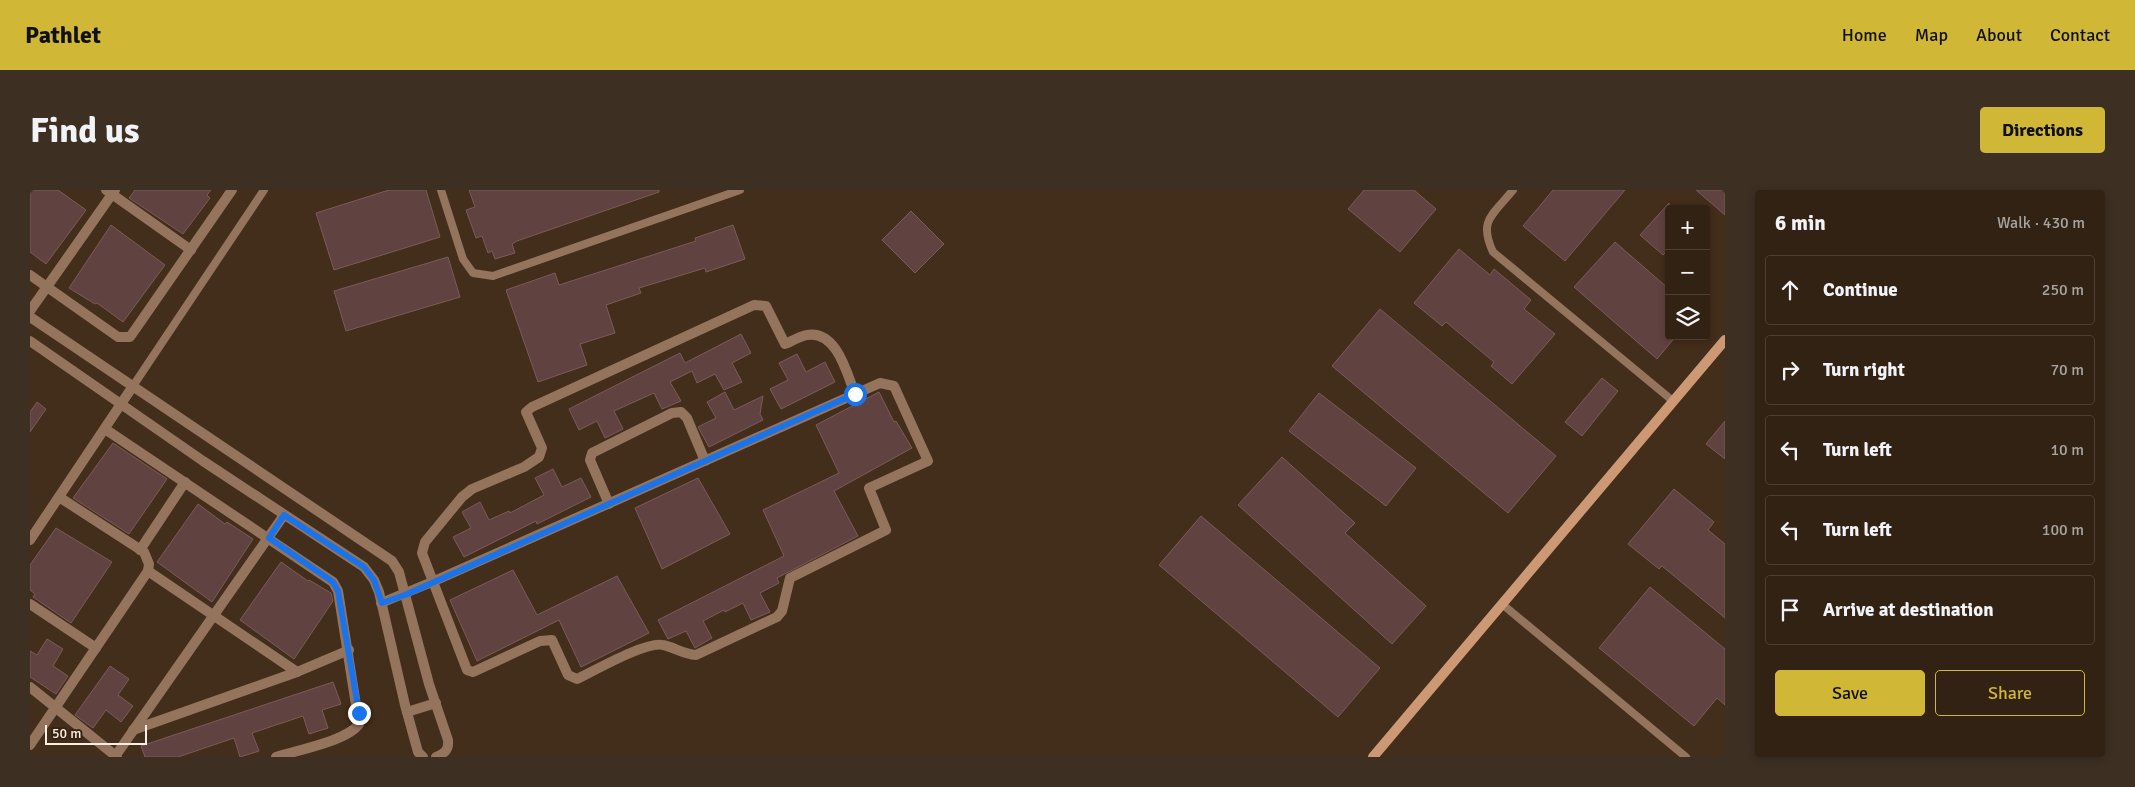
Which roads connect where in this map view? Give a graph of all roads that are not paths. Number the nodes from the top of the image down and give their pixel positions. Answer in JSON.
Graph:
{"nodes":[{"id":1,"x":232,"y":190,"type":"edge"},
{"id":2,"x":264,"y":190,"type":"edge"},
{"id":3,"x":441,"y":190,"type":"edge"},
{"id":4,"x":740,"y":190,"type":"edge"},
{"id":5,"x":1513,"y":190,"type":"edge"},
{"id":6,"x":111,"y":191,"type":"edge"},
{"id":7,"x":191,"y":250,"type":"junction"},
{"id":8,"x":30,"y":275,"type":"edge"},
{"id":9,"x":48,"y":288,"type":"junction"},
{"id":10,"x":30,"y":311,"type":"edge"},
{"id":11,"x":30,"y":317,"type":"edge"},
{"id":12,"x":1725,"y":340,"type":"edge"},
{"id":13,"x":30,"y":341,"type":"edge"},
{"id":14,"x":133,"y":386,"type":"junction"},
{"id":15,"x":855,"y":394,"type":"junction"},
{"id":16,"x":1673,"y":401,"type":"junction"},
{"id":17,"x":122,"y":404,"type":"junction"},
{"id":18,"x":106,"y":429,"type":"junction"},
{"id":19,"x":705,"y":461,"type":"junction"},
{"id":20,"x":185,"y":482,"type":"junction"},
{"id":21,"x":59,"y":497,"type":"junction"},
{"id":22,"x":609,"y":504,"type":"junction"},
{"id":23,"x":284,"y":515,"type":"junction"},
{"id":24,"x":269,"y":538,"type":"junction"},
{"id":25,"x":30,"y":540,"type":"edge"},
{"id":26,"x":140,"y":550,"type":"junction"},
{"id":27,"x":148,"y":571,"type":"junction"},
{"id":28,"x":432,"y":582,"type":"junction"},
{"id":29,"x":405,"y":595,"type":"junction"},
{"id":30,"x":382,"y":603,"type":"junction"},
{"id":31,"x":30,"y":604,"type":"edge"},
{"id":32,"x":1502,"y":604,"type":"junction"},
{"id":33,"x":213,"y":617,"type":"junction"},
{"id":34,"x":96,"y":648,"type":"junction"},
{"id":35,"x":348,"y":650,"type":"junction"},
{"id":36,"x":297,"y":672,"type":"junction"},
{"id":37,"x":30,"y":687,"type":"edge"},
{"id":38,"x":436,"y":704,"type":"junction"},
{"id":39,"x":55,"y":709,"type":"junction"},
{"id":40,"x":407,"y":712,"type":"junction"},
{"id":41,"x":133,"y":730,"type":"junction"},
{"id":42,"x":30,"y":745,"type":"edge"},
{"id":43,"x":117,"y":756,"type":"edge"},
{"id":44,"x":276,"y":757,"type":"edge"},
{"id":45,"x":423,"y":757,"type":"edge"},
{"id":46,"x":436,"y":757,"type":"edge"},
{"id":47,"x":1374,"y":757,"type":"edge"},
{"id":48,"x":1686,"y":757,"type":"edge"}],
"edges":[{"from":1,"to":7,"type":"street"},
{"from":2,"to":14,"type":"lane"},
{"from":3,"to":4,"type":"lane"},
{"from":5,"to":16,"type":"lane"},
{"from":6,"to":7,"type":"street"},
{"from":6,"to":9,"type":"street"},
{"from":7,"to":9,"type":"street"},
{"from":8,"to":9,"type":"street"},
{"from":9,"to":10,"type":"street"},
{"from":11,"to":14,"type":"street"},
{"from":12,"to":16,"type":"street"},
{"from":13,"to":17,"type":"street"},
{"from":14,"to":17,"type":"street"},
{"from":14,"to":29,"type":"street"},
{"from":15,"to":19,"type":"street"},
{"from":15,"to":28,"type":"street"},
{"from":15,"to":28,"type":"street"},
{"from":16,"to":32,"type":"street"},
{"from":17,"to":18,"type":"street"},
{"from":17,"to":23,"type":"street"},
{"from":18,"to":20,"type":"street"},
{"from":18,"to":21,"type":"street"},
{"from":19,"to":22,"type":"street"},
{"from":19,"to":22,"type":"street"},
{"from":20,"to":24,"type":"street"},
{"from":20,"to":26,"type":"street"},
{"from":21,"to":25,"type":"street"},
{"from":21,"to":26,"type":"street"},
{"from":22,"to":28,"type":"street"},
{"from":23,"to":24,"type":"street"},
{"from":23,"to":30,"type":"street"},
{"from":24,"to":33,"type":"street"},
{"from":24,"to":35,"type":"street"},
{"from":26,"to":27,"type":"street"},
{"from":27,"to":33,"type":"street"},
{"from":27,"to":34,"type":"street"},
{"from":28,"to":29,"type":"street"},
{"from":29,"to":30,"type":"street"},
{"from":29,"to":38,"type":"street"},
{"from":30,"to":40,"type":"street"},
{"from":31,"to":34,"type":"street"},
{"from":32,"to":47,"type":"street"},
{"from":32,"to":48,"type":"lane"},
{"from":33,"to":36,"type":"street"},
{"from":33,"to":41,"type":"street"},
{"from":34,"to":39,"type":"street"},
{"from":35,"to":36,"type":"street"},
{"from":35,"to":44,"type":"street"},
{"from":36,"to":41,"type":"street"},
{"from":37,"to":39,"type":"street"},
{"from":38,"to":40,"type":"street"},
{"from":38,"to":46,"type":"street"},
{"from":39,"to":42,"type":"street"},
{"from":39,"to":43,"type":"street"},
{"from":40,"to":45,"type":"street"},
{"from":41,"to":43,"type":"street"}]}
